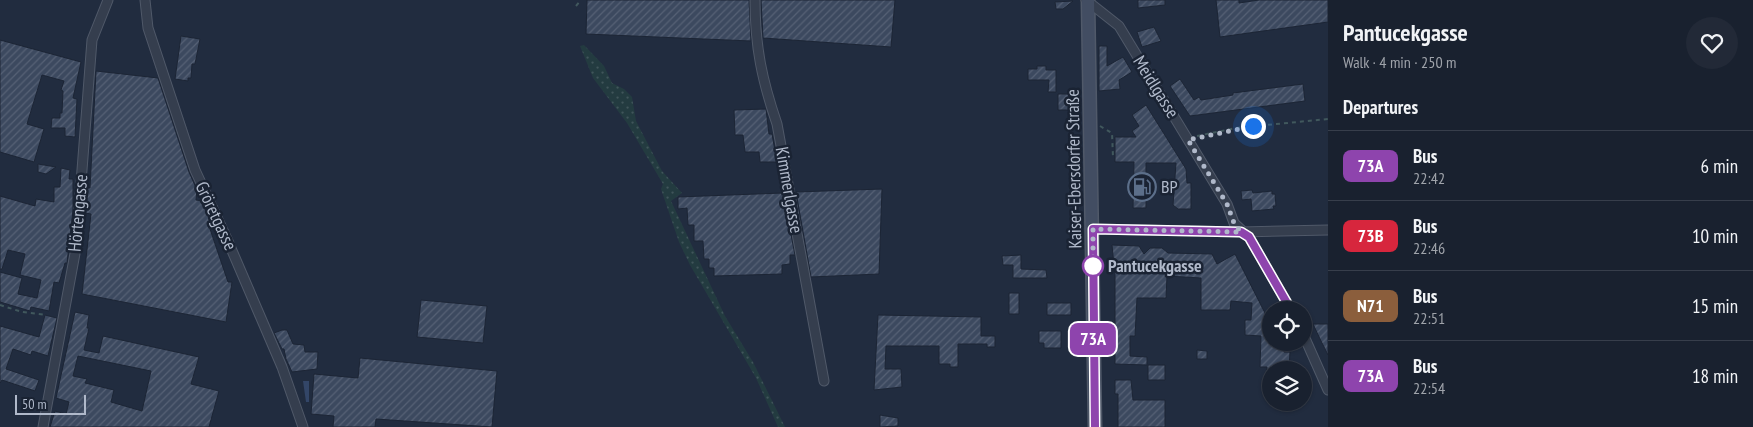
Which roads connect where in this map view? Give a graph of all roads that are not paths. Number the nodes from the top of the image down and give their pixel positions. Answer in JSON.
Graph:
{"nodes":[{"id":1,"x":108,"y":0,"type":"edge"},
{"id":2,"x":145,"y":0,"type":"edge"},
{"id":3,"x":755,"y":0,"type":"edge"},
{"id":4,"x":1088,"y":0,"type":"edge"},
{"id":5,"x":1093,"y":229,"type":"junction"},
{"id":6,"x":1328,"y":230,"type":"edge"},
{"id":7,"x":1241,"y":232,"type":"junction"},
{"id":8,"x":1286,"y":301,"type":"edge"},
{"id":9,"x":1311,"y":351,"type":"edge"},
{"id":10,"x":824,"y":381,"type":"dead end"},
{"id":11,"x":1328,"y":390,"type":"edge"},
{"id":12,"x":43,"y":427,"type":"edge"},
{"id":13,"x":303,"y":427,"type":"edge"},
{"id":14,"x":1095,"y":427,"type":"edge"}],
"edges":[{"from":1,"to":12,"type":"street","name":"Hörtengasse"},
{"from":2,"to":13,"type":"street","name":"Gröretgasse"},
{"from":3,"to":10,"type":"street","name":"Kimmerlgasse"},
{"from":4,"to":5,"type":"main road","name":"Kaiser-Ebersdorfer Straße"},
{"from":4,"to":7,"type":"street","name":"Meidlgasse"},
{"from":5,"to":7,"type":"street"},
{"from":5,"to":14,"type":"main road","name":"Kaiser-Ebersdorfer Straße"},
{"from":6,"to":7,"type":"street"},
{"from":7,"to":8,"type":"street","name":"Meidlgasse"},
{"from":9,"to":11,"type":"street"}]}
